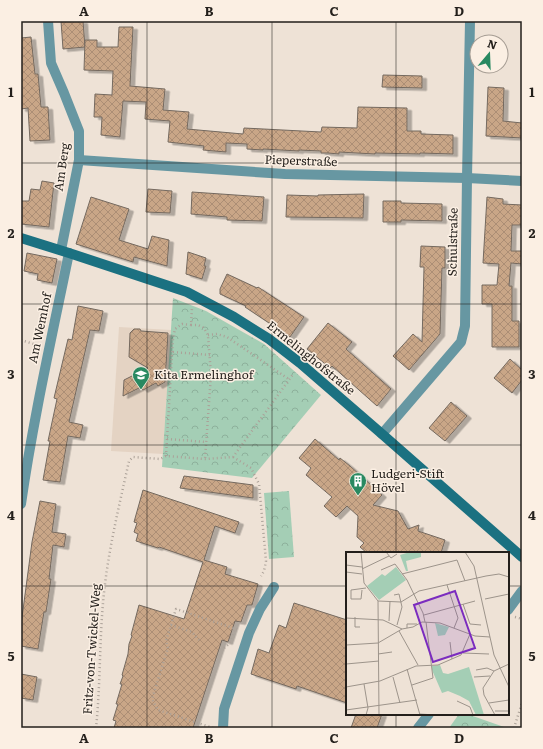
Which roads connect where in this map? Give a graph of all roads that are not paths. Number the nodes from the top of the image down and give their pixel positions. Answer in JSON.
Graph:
{"nodes":[{"id":1,"x":48,"y":21,"type":"edge"},
{"id":2,"x":470,"y":21,"type":"edge"},
{"id":3,"x":79,"y":160,"type":"junction"},
{"id":4,"x":467,"y":178,"type":"junction"},
{"id":5,"x":522,"y":181,"type":"edge"},
{"id":6,"x":21,"y":238,"type":"edge"},
{"id":7,"x":65,"y":251,"type":"junction"},
{"id":8,"x":382,"y":434,"type":"junction"},
{"id":9,"x":21,"y":504,"type":"edge"},
{"id":10,"x":522,"y":557,"type":"edge"},
{"id":11,"x":274,"y":587,"type":"dead end"},
{"id":12,"x":522,"y":591,"type":"edge"},
{"id":13,"x":509,"y":609,"type":"edge"},
{"id":14,"x":428,"y":715,"type":"edge"},
{"id":15,"x":223,"y":728,"type":"edge"},
{"id":16,"x":418,"y":728,"type":"edge"}],
"edges":[{"from":1,"to":3,"type":"street","name":"Am Berg"},
{"from":2,"to":4,"type":"street","name":"Schulstraße"},
{"from":3,"to":4,"type":"street","name":"Pieperstraße"},
{"from":3,"to":7,"type":"street","name":"Am Berg"},
{"from":4,"to":5,"type":"street","name":"Pieperstraße"},
{"from":4,"to":8,"type":"street","name":"Schulstraße"},
{"from":6,"to":7,"type":"street","name":"Ermelinghofstraße"},
{"from":7,"to":8,"type":"street","name":"Ermelinghofstraße"},
{"from":7,"to":9,"type":"street","name":"Am Wemhof"},
{"from":8,"to":10,"type":"street","name":"Ermelinghofstraße"},
{"from":11,"to":15,"type":"street"},
{"from":12,"to":13,"type":"street"},
{"from":14,"to":16,"type":"street"}]}
